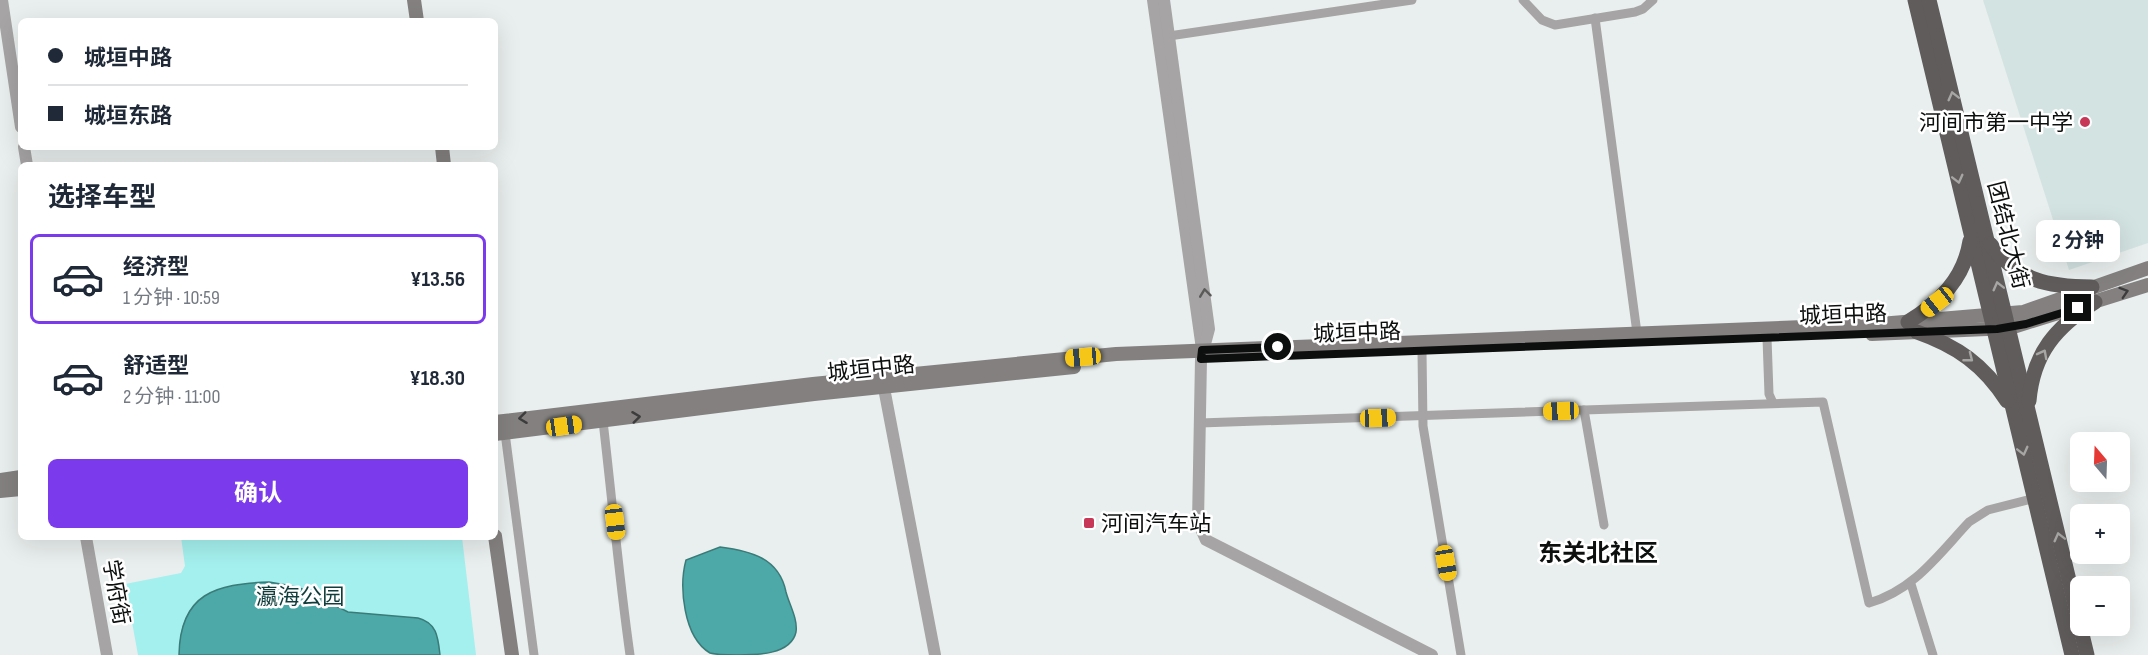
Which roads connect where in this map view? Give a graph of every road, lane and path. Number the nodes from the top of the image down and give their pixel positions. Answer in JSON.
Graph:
{"nodes":[{"id":1,"x":2,"y":0,"type":"edge"},
{"id":2,"x":9,"y":0,"type":"edge"},
{"id":3,"x":414,"y":0,"type":"edge"},
{"id":4,"x":423,"y":0,"type":"edge"},
{"id":5,"x":1153,"y":0,"type":"edge"},
{"id":6,"x":1164,"y":0,"type":"edge"},
{"id":7,"x":1412,"y":0,"type":"edge"},
{"id":8,"x":1523,"y":0,"type":"edge"},
{"id":9,"x":1653,"y":0,"type":"edge"},
{"id":10,"x":1915,"y":0,"type":"edge"},
{"id":11,"x":1929,"y":0,"type":"edge"},
{"id":12,"x":417,"y":18,"type":"edge"},
{"id":13,"x":426,"y":18,"type":"edge"},
{"id":14,"x":1595,"y":18,"type":"junction"},
{"id":15,"x":1169,"y":36,"type":"junction"},
{"id":16,"x":18,"y":59,"type":"edge"},
{"id":17,"x":18,"y":107,"type":"edge"},
{"id":18,"x":1971,"y":235,"type":"junction"},
{"id":19,"x":1987,"y":241,"type":"junction"},
{"id":20,"x":2148,"y":268,"type":"edge"},
{"id":21,"x":2148,"y":285,"type":"edge"},
{"id":22,"x":2094,"y":295,"type":"junction"},
{"id":23,"x":2000,"y":322,"type":"junction"},
{"id":24,"x":1912,"y":327,"type":"junction"},
{"id":25,"x":1636,"y":333,"type":"junction"},
{"id":26,"x":1767,"y":338,"type":"junction"},
{"id":27,"x":1422,"y":351,"type":"junction"},
{"id":28,"x":1202,"y":355,"type":"junction"},
{"id":29,"x":884,"y":388,"type":"junction"},
{"id":30,"x":1773,"y":402,"type":"junction"},
{"id":31,"x":1584,"y":410,"type":"junction"},
{"id":32,"x":2021,"y":412,"type":"junction"},
{"id":33,"x":1422,"y":417,"type":"junction"},
{"id":34,"x":603,"y":421,"type":"junction"},
{"id":35,"x":498,"y":422,"type":"edge"},
{"id":36,"x":1200,"y":423,"type":"junction"},
{"id":37,"x":500,"y":434,"type":"edge"},
{"id":38,"x":18,"y":477,"type":"edge"},
{"id":39,"x":0,"y":480,"type":"edge"},
{"id":40,"x":18,"y":489,"type":"edge"},
{"id":41,"x":0,"y":491,"type":"edge"},
{"id":42,"x":2035,"y":498,"type":"junction"},
{"id":43,"x":1604,"y":525,"type":"dead end"},
{"id":44,"x":87,"y":540,"type":"edge"},
{"id":45,"x":486,"y":540,"type":"edge"},
{"id":46,"x":496,"y":540,"type":"edge"},
{"id":47,"x":1911,"y":584,"type":"junction"},
{"id":48,"x":107,"y":655,"type":"edge"},
{"id":49,"x":503,"y":655,"type":"edge"},
{"id":50,"x":512,"y":655,"type":"edge"},
{"id":51,"x":534,"y":655,"type":"edge"},
{"id":52,"x":630,"y":655,"type":"edge"},
{"id":53,"x":935,"y":655,"type":"edge"},
{"id":54,"x":1432,"y":655,"type":"edge"},
{"id":55,"x":1461,"y":655,"type":"edge"},
{"id":56,"x":1933,"y":655,"type":"edge"},
{"id":57,"x":2072,"y":655,"type":"edge"},
{"id":58,"x":2087,"y":655,"type":"edge"}],
"edges":[{"from":1,"to":17,"type":"street"},
{"from":2,"to":16,"type":"street"},
{"from":3,"to":12,"type":"main road"},
{"from":4,"to":13,"type":"main road"},
{"from":5,"to":28,"type":"street"},
{"from":6,"to":15,"type":"street"},
{"from":7,"to":15,"type":"street"},
{"from":8,"to":14,"type":"street"},
{"from":9,"to":14,"type":"street"},
{"from":10,"to":18,"type":"highway","name":"团结北大街","one_way":true},
{"from":19,"to":11,"type":"highway","name":"团结北大街","one_way":true},
{"from":14,"to":25,"type":"street"},
{"from":28,"to":15,"type":"street","one_way":true},
{"from":18,"to":23,"type":"highway","name":"团结北大街"},
{"from":18,"to":24,"type":"highway"},
{"from":19,"to":22,"type":"highway"},
{"from":23,"to":19,"type":"highway","name":"团结北大街","one_way":true},
{"from":20,"to":22,"type":"main road"},
{"from":22,"to":21,"type":"main road","one_way":true},
{"from":22,"to":23,"type":"main road","name":"城垣中路"},
{"from":32,"to":22,"type":"highway","one_way":true},
{"from":23,"to":24,"type":"main road","name":"城垣中路"},
{"from":23,"to":32,"type":"highway","name":"团结北大街"},
{"from":24,"to":25,"type":"main road","name":"城垣中路"},
{"from":24,"to":26,"type":"main road","name":"城垣中路"},
{"from":24,"to":32,"type":"highway","one_way":true},
{"from":25,"to":28,"type":"main road","name":"城垣中路"},
{"from":26,"to":27,"type":"main road","name":"城垣中路"},
{"from":26,"to":30,"type":"street"},
{"from":27,"to":28,"type":"main road","name":"城垣中路"},
{"from":27,"to":33,"type":"street"},
{"from":28,"to":29,"type":"main road","name":"城垣中路"},
{"from":28,"to":35,"type":"main road","name":"城垣中路","one_way":true},
{"from":28,"to":36,"type":"street"},
{"from":34,"to":29,"type":"main road","name":"城垣中路","one_way":true},
{"from":29,"to":53,"type":"street"},
{"from":30,"to":31,"type":"street"},
{"from":30,"to":47,"type":"street"},
{"from":31,"to":33,"type":"street"},
{"from":31,"to":43,"type":"street"},
{"from":32,"to":42,"type":"highway","name":"团结北大街","one_way":true},
{"from":58,"to":32,"type":"highway","name":"团结北大街","one_way":true},
{"from":33,"to":36,"type":"street"},
{"from":33,"to":55,"type":"street"},
{"from":34,"to":37,"type":"main road","name":"城垣中路"},
{"from":34,"to":52,"type":"street"},
{"from":36,"to":54,"type":"street"},
{"from":37,"to":51,"type":"street"},
{"from":38,"to":39,"type":"main road"},
{"from":40,"to":41,"type":"main road"},
{"from":42,"to":47,"type":"street"},
{"from":42,"to":57,"type":"highway","name":"团结北大街"},
{"from":44,"to":48,"type":"street","name":"学府街"},
{"from":45,"to":49,"type":"main road"},
{"from":46,"to":50,"type":"main road"},
{"from":47,"to":56,"type":"street"}]}
